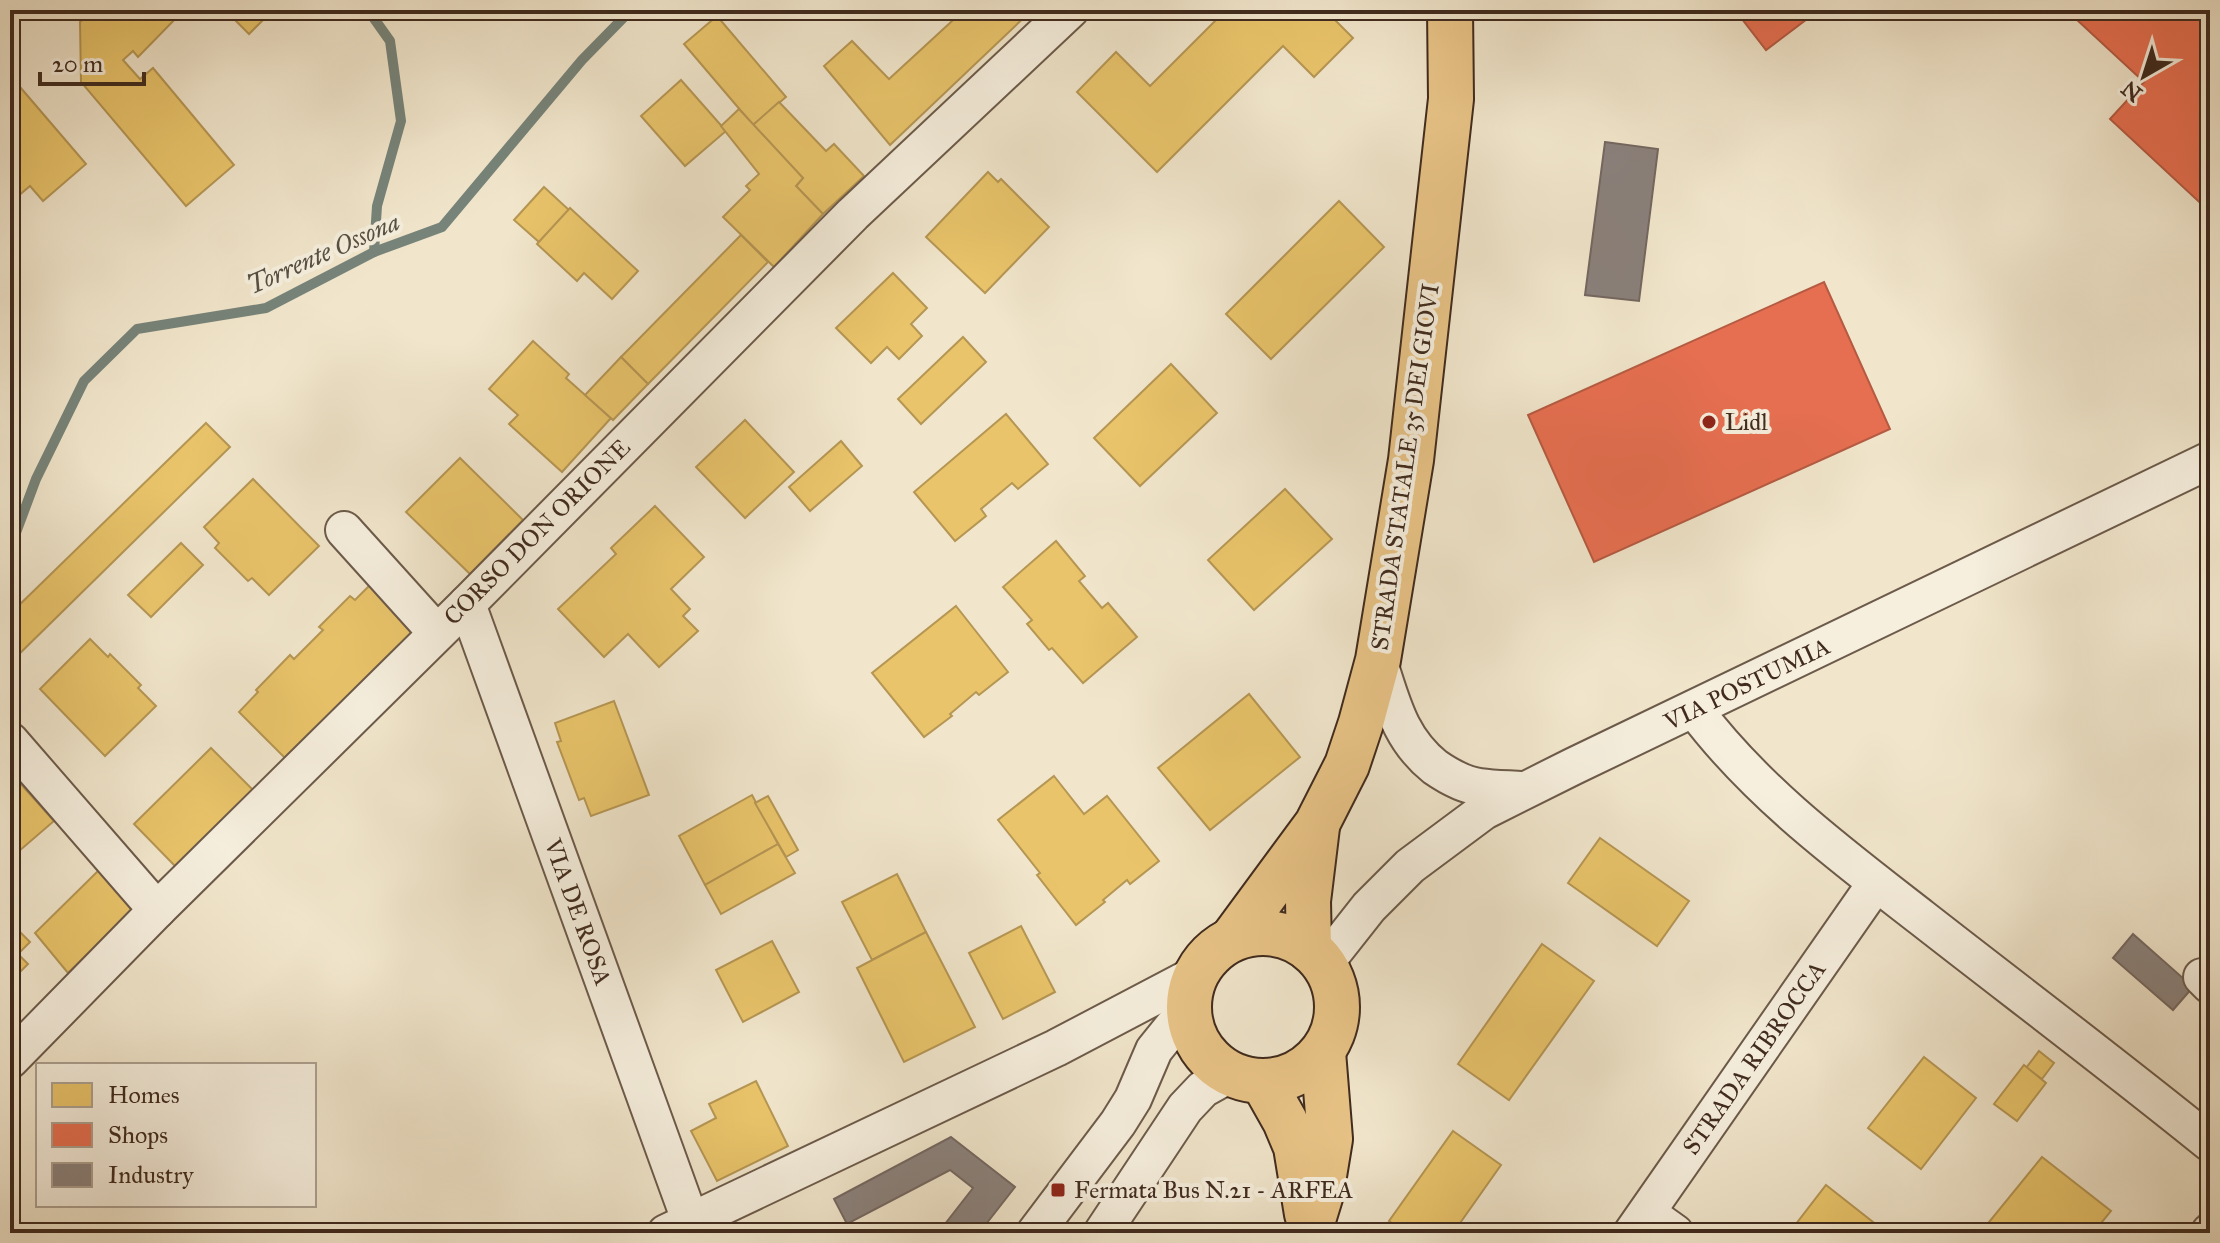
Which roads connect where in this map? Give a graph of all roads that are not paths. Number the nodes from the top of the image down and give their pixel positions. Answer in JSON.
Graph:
{"nodes":[{"id":1,"x":1070,"y":10,"type":"edge"},
{"id":2,"x":1450,"y":10,"type":"edge"},
{"id":3,"x":1481,"y":10,"type":"edge"},
{"id":4,"x":1451,"y":99,"type":"junction"},
{"id":5,"x":2210,"y":460,"type":"edge"},
{"id":6,"x":344,"y":530,"type":"dead end"},
{"id":7,"x":467,"y":604,"type":"junction"},
{"id":8,"x":437,"y":633,"type":"junction"},
{"id":9,"x":1378,"y":660,"type":"junction"},
{"id":10,"x":1694,"y":709,"type":"junction"},
{"id":11,"x":10,"y":741,"type":"edge"},
{"id":12,"x":1525,"y":790,"type":"junction"},
{"id":13,"x":1317,"y":824,"type":"junction"},
{"id":14,"x":1876,"y":883,"type":"junction"},
{"id":15,"x":157,"y":910,"type":"junction"},
{"id":16,"x":1233,"y":938,"type":"junction"},
{"id":17,"x":1316,"y":956,"type":"junction"},
{"id":18,"x":1191,"y":992,"type":"junction"},
{"id":19,"x":1084,"y":1034,"type":"junction"},
{"id":20,"x":1154,"y":1050,"type":"junction"},
{"id":21,"x":1323,"y":1052,"type":"junction"},
{"id":22,"x":10,"y":1060,"type":"edge"},
{"id":23,"x":1246,"y":1078,"type":"junction"},
{"id":24,"x":2204,"y":1138,"type":"edge"},
{"id":25,"x":1652,"y":1226,"type":"edge"},
{"id":26,"x":678,"y":1227,"type":"edge"},
{"id":27,"x":1309,"y":1230,"type":"edge"},
{"id":28,"x":1035,"y":1233,"type":"edge"},
{"id":29,"x":1102,"y":1233,"type":"edge"}],
"edges":[{"from":1,"to":7,"type":"street","name":"CORSO DON ORIONE"},
{"from":2,"to":4,"type":"main road","name":"STRADA STATALE 35 DEI GIOVI"},
{"from":3,"to":4,"type":"main road","name":"STRADA STATALE 35 DEI GIOVI"},
{"from":4,"to":9,"type":"main road","name":"STRADA STATALE 35 DEI GIOVI"},
{"from":5,"to":10,"type":"street","name":"VIA POSTUMIA"},
{"from":6,"to":8,"type":"street"},
{"from":7,"to":8,"type":"street","name":"CORSO DON ORIONE"},
{"from":7,"to":26,"type":"street","name":"VIA DE ROSA"},
{"from":8,"to":15,"type":"street","name":"CORSO DON ORIONE"},
{"from":9,"to":12,"type":"street"},
{"from":9,"to":13,"type":"main road","name":"STRADA STATALE 35 DEI GIOVI"},
{"from":10,"to":12,"type":"street","name":"VIA POSTUMIA"},
{"from":10,"to":14,"type":"street"},
{"from":11,"to":15,"type":"street"},
{"from":12,"to":17,"type":"street","name":"VIA POSTUMIA"},
{"from":13,"to":16,"type":"main road","name":"STRADA STATALE 35 DEI GIOVI"},
{"from":13,"to":17,"type":"main road","name":"STRADA STATALE 35 DEI GIOVI"},
{"from":14,"to":24,"type":"street"},
{"from":14,"to":25,"type":"street","name":"STRADA RIBROCCA"},
{"from":15,"to":22,"type":"street","name":"CORSO DON ORIONE"},
{"from":16,"to":17,"type":"main road"},
{"from":16,"to":18,"type":"main road"},
{"from":17,"to":21,"type":"main road"},
{"from":18,"to":19,"type":"street"},
{"from":18,"to":20,"type":"street"},
{"from":18,"to":23,"type":"main road"},
{"from":19,"to":20,"type":"street"},
{"from":19,"to":26,"type":"street"},
{"from":20,"to":28,"type":"street"},
{"from":21,"to":23,"type":"main road"},
{"from":21,"to":27,"type":"main road"},
{"from":23,"to":27,"type":"main road"},
{"from":23,"to":29,"type":"street"}]}
